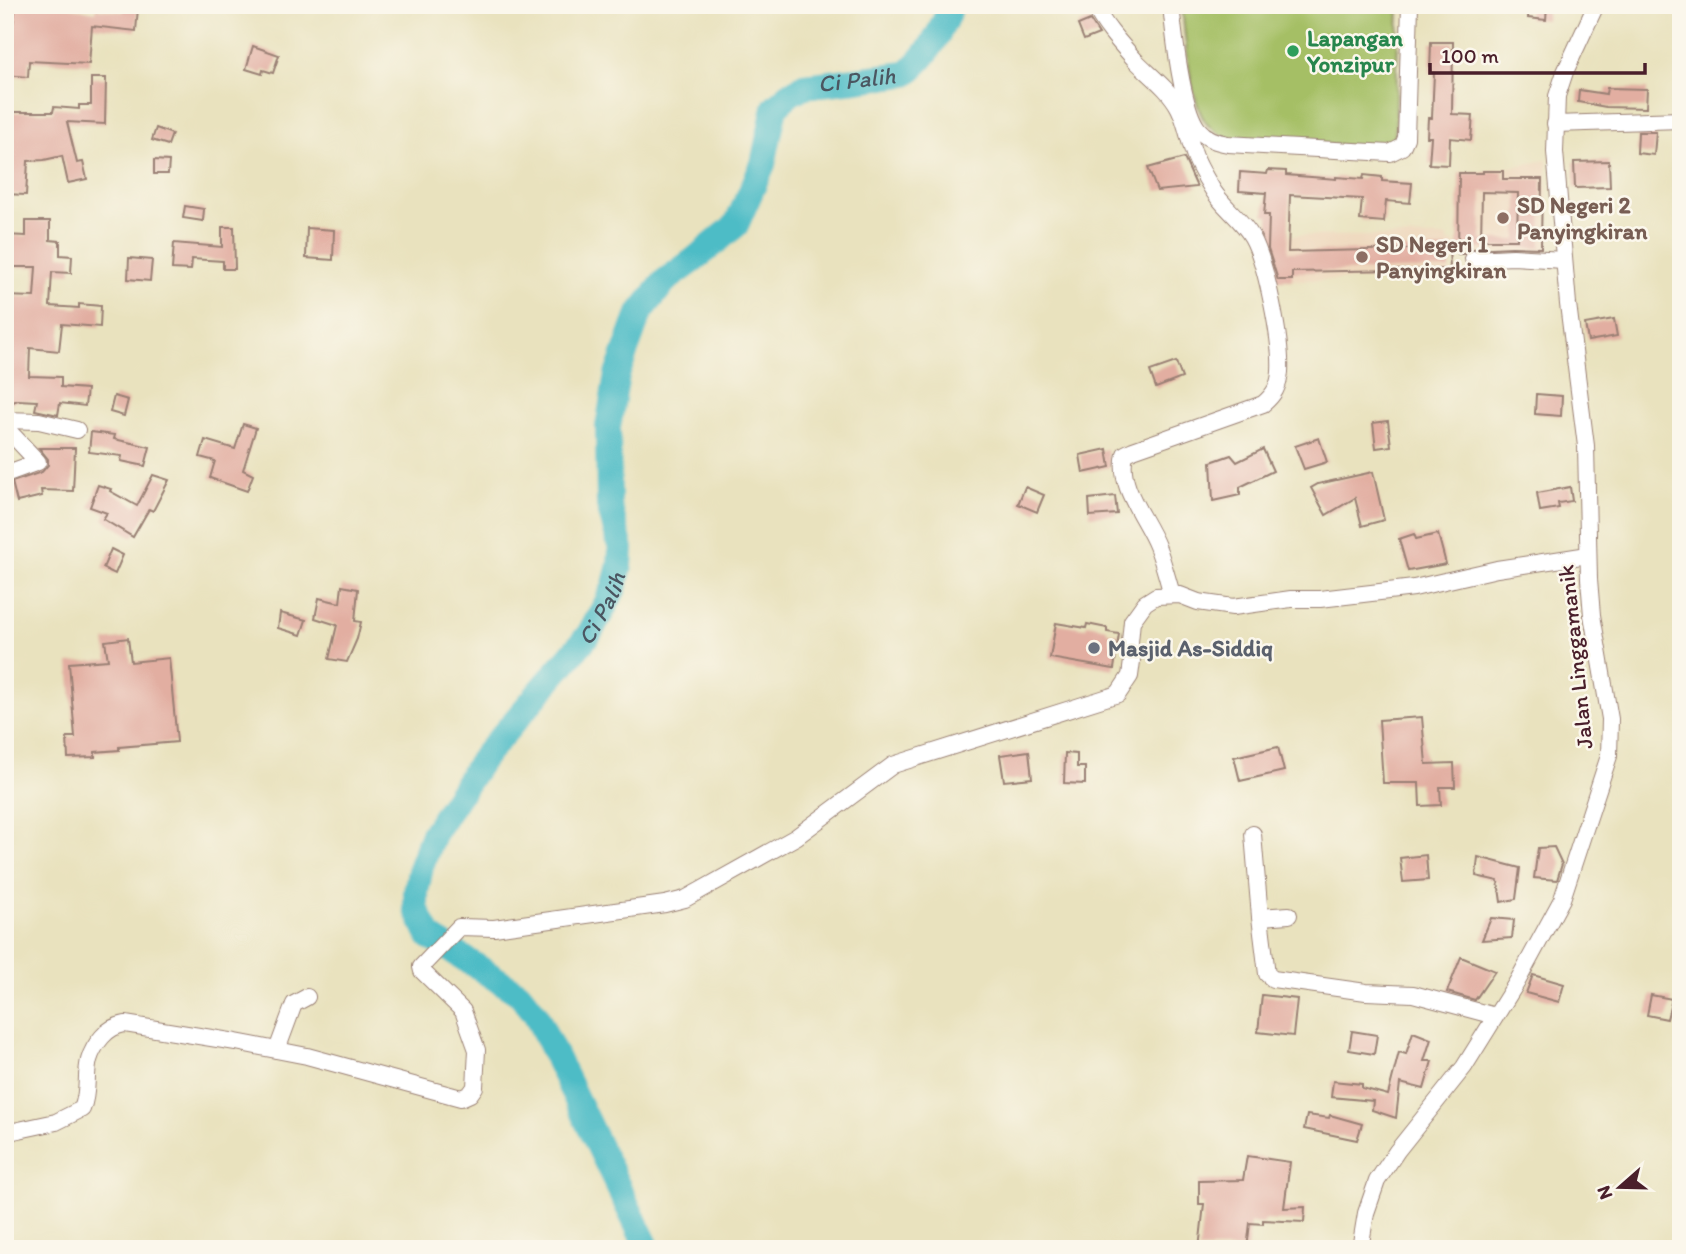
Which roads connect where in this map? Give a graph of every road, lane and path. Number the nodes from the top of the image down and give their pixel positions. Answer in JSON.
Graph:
{"nodes":[{"id":1,"x":1094,"y":5,"type":"edge"},
{"id":2,"x":1171,"y":5,"type":"edge"},
{"id":3,"x":1410,"y":5,"type":"edge"},
{"id":4,"x":1596,"y":5,"type":"edge"},
{"id":5,"x":1681,"y":120,"type":"edge"},
{"id":6,"x":1555,"y":124,"type":"junction"},
{"id":7,"x":1473,"y":259,"type":"dead end"},
{"id":8,"x":1564,"y":260,"type":"junction"},
{"id":9,"x":5,"y":420,"type":"edge"},
{"id":10,"x":5,"y":427,"type":"edge"},
{"id":11,"x":77,"y":430,"type":"dead end"},
{"id":12,"x":5,"y":474,"type":"edge"},
{"id":13,"x":1588,"y":555,"type":"junction"},
{"id":14,"x":1172,"y":593,"type":"junction"},
{"id":15,"x":1253,"y":834,"type":"dead end"},
{"id":16,"x":1289,"y":915,"type":"dead end"},
{"id":17,"x":1259,"y":917,"type":"junction"},
{"id":18,"x":307,"y":997,"type":"dead end"},
{"id":19,"x":1495,"y":1016,"type":"junction"},
{"id":20,"x":277,"y":1050,"type":"junction"},
{"id":21,"x":5,"y":1133,"type":"edge"},
{"id":22,"x":1360,"y":1249,"type":"edge"}],
"edges":[{"from":1,"to":14,"type":"street"},
{"from":2,"to":3,"type":"street"},
{"from":4,"to":6,"type":"street","name":"Jalan Linggamanik"},
{"from":5,"to":6,"type":"street"},
{"from":6,"to":8,"type":"street","name":"Jalan Linggamanik"},
{"from":7,"to":8,"type":"street"},
{"from":8,"to":13,"type":"street","name":"Jalan Linggamanik"},
{"from":9,"to":11,"type":"street"},
{"from":10,"to":12,"type":"street"},
{"from":13,"to":14,"type":"street"},
{"from":13,"to":19,"type":"street","name":"Jalan Linggamanik"},
{"from":14,"to":20,"type":"street"},
{"from":15,"to":17,"type":"street"},
{"from":16,"to":17,"type":"street"},
{"from":17,"to":19,"type":"street"},
{"from":18,"to":20,"type":"street"},
{"from":19,"to":22,"type":"street","name":"Jalan Linggamanik"},
{"from":20,"to":21,"type":"street"}]}
